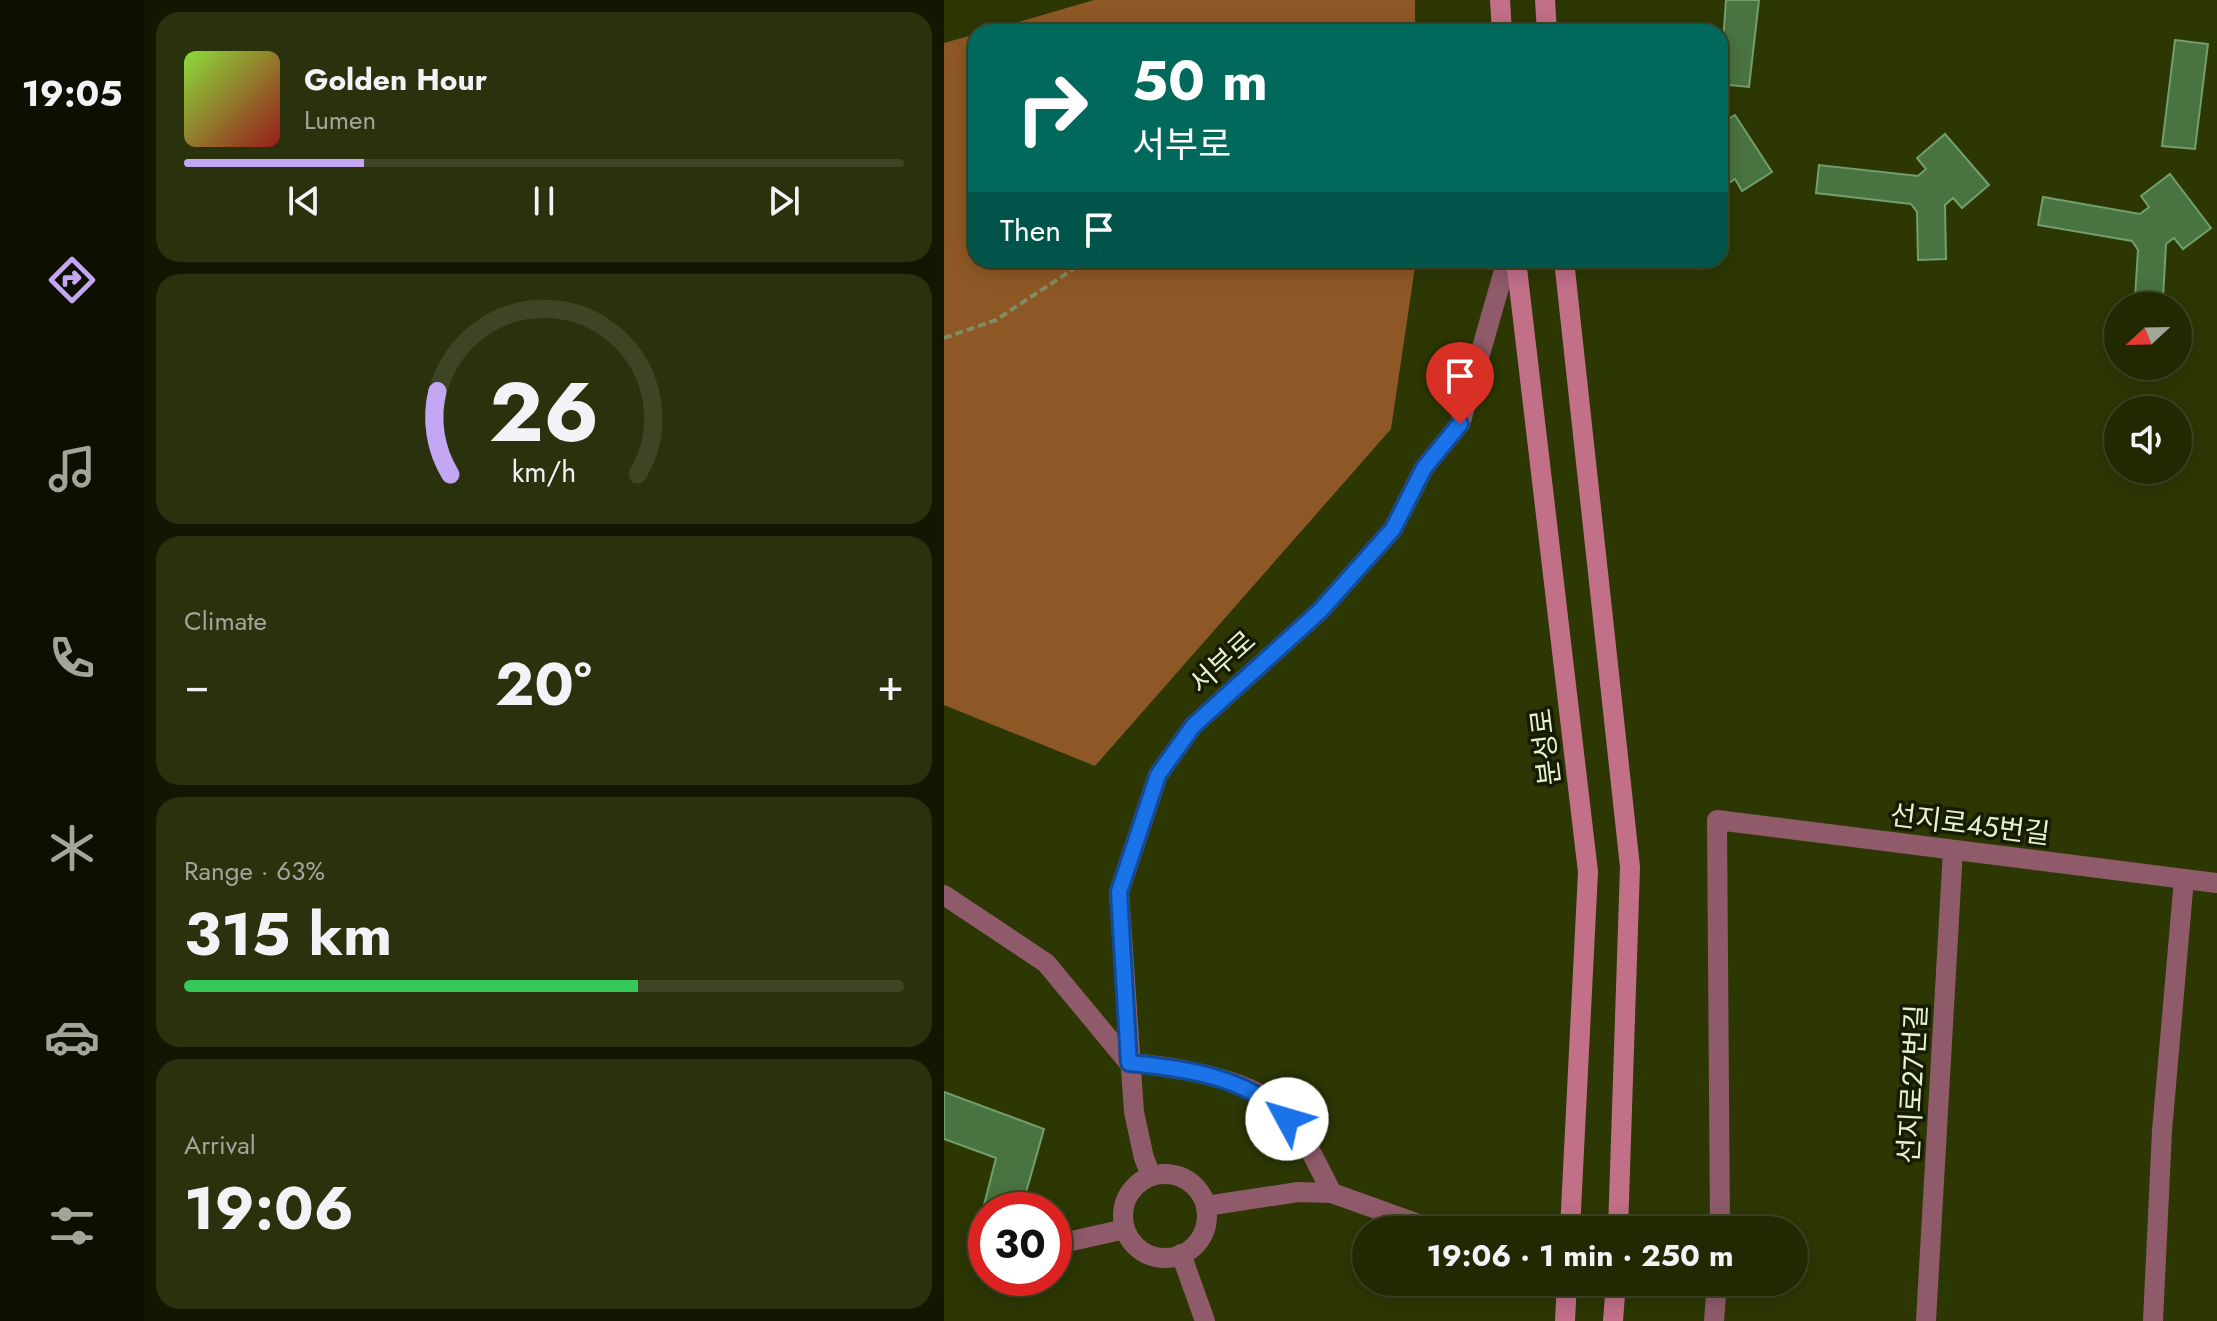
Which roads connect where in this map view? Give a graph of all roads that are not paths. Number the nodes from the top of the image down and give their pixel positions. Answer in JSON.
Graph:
{"nodes":[{"id":1,"x":1545,"y":0,"type":"edge"},
{"id":2,"x":1495,"y":3,"type":"edge"},
{"id":3,"x":1500,"y":24,"type":"edge"},
{"id":4,"x":1546,"y":24,"type":"edge"},
{"id":5,"x":1505,"y":268,"type":"edge"},
{"id":6,"x":1517,"y":268,"type":"edge"},
{"id":7,"x":1565,"y":268,"type":"edge"},
{"id":8,"x":1953,"y":850,"type":"junction"},
{"id":9,"x":2184,"y":879,"type":"junction"},
{"id":10,"x":2217,"y":883,"type":"edge"},
{"id":11,"x":944,"y":895,"type":"edge"},
{"id":12,"x":1129,"y":1063,"type":"junction"},
{"id":13,"x":1151,"y":1175,"type":"junction"},
{"id":14,"x":1332,"y":1193,"type":"junction"},
{"id":15,"x":1206,"y":1206,"type":"junction"},
{"id":16,"x":1396,"y":1216,"type":"edge"},
{"id":17,"x":1571,"y":1216,"type":"edge"},
{"id":18,"x":1618,"y":1216,"type":"edge"},
{"id":19,"x":1720,"y":1216,"type":"edge"},
{"id":20,"x":1125,"y":1229,"type":"junction"},
{"id":21,"x":1072,"y":1241,"type":"edge"},
{"id":22,"x":1181,"y":1254,"type":"junction"},
{"id":23,"x":1566,"y":1296,"type":"edge"},
{"id":24,"x":1615,"y":1296,"type":"edge"},
{"id":25,"x":1716,"y":1296,"type":"edge"},
{"id":26,"x":1205,"y":1321,"type":"edge"},
{"id":27,"x":1565,"y":1321,"type":"edge"},
{"id":28,"x":1613,"y":1321,"type":"edge"},
{"id":29,"x":1714,"y":1321,"type":"edge"},
{"id":30,"x":1926,"y":1321,"type":"edge"},
{"id":31,"x":2153,"y":1321,"type":"edge"}],
"edges":[{"from":1,"to":4,"type":"main road"},
{"from":2,"to":3,"type":"main road"},
{"from":5,"to":12,"type":"street","name":"서부로"},
{"from":6,"to":17,"type":"main road","name":"분성로"},
{"from":7,"to":18,"type":"main road"},
{"from":8,"to":9,"type":"street","name":"선지로45번길"},
{"from":8,"to":19,"type":"street","name":"선지로45번길"},
{"from":8,"to":30,"type":"street","name":"선지로27번길"},
{"from":9,"to":10,"type":"street","name":"선지로45번길"},
{"from":9,"to":31,"type":"street"},
{"from":11,"to":12,"type":"street"},
{"from":12,"to":13,"type":"street","name":"서부로"},
{"from":12,"to":14,"type":"street"},
{"from":13,"to":15,"type":"street"},
{"from":13,"to":20,"type":"street"},
{"from":14,"to":15,"type":"street"},
{"from":14,"to":16,"type":"street"},
{"from":15,"to":22,"type":"street"},
{"from":20,"to":21,"type":"street"},
{"from":20,"to":22,"type":"street"},
{"from":22,"to":26,"type":"street"},
{"from":23,"to":27,"type":"main road"},
{"from":24,"to":28,"type":"main road"},
{"from":25,"to":29,"type":"street"}]}
